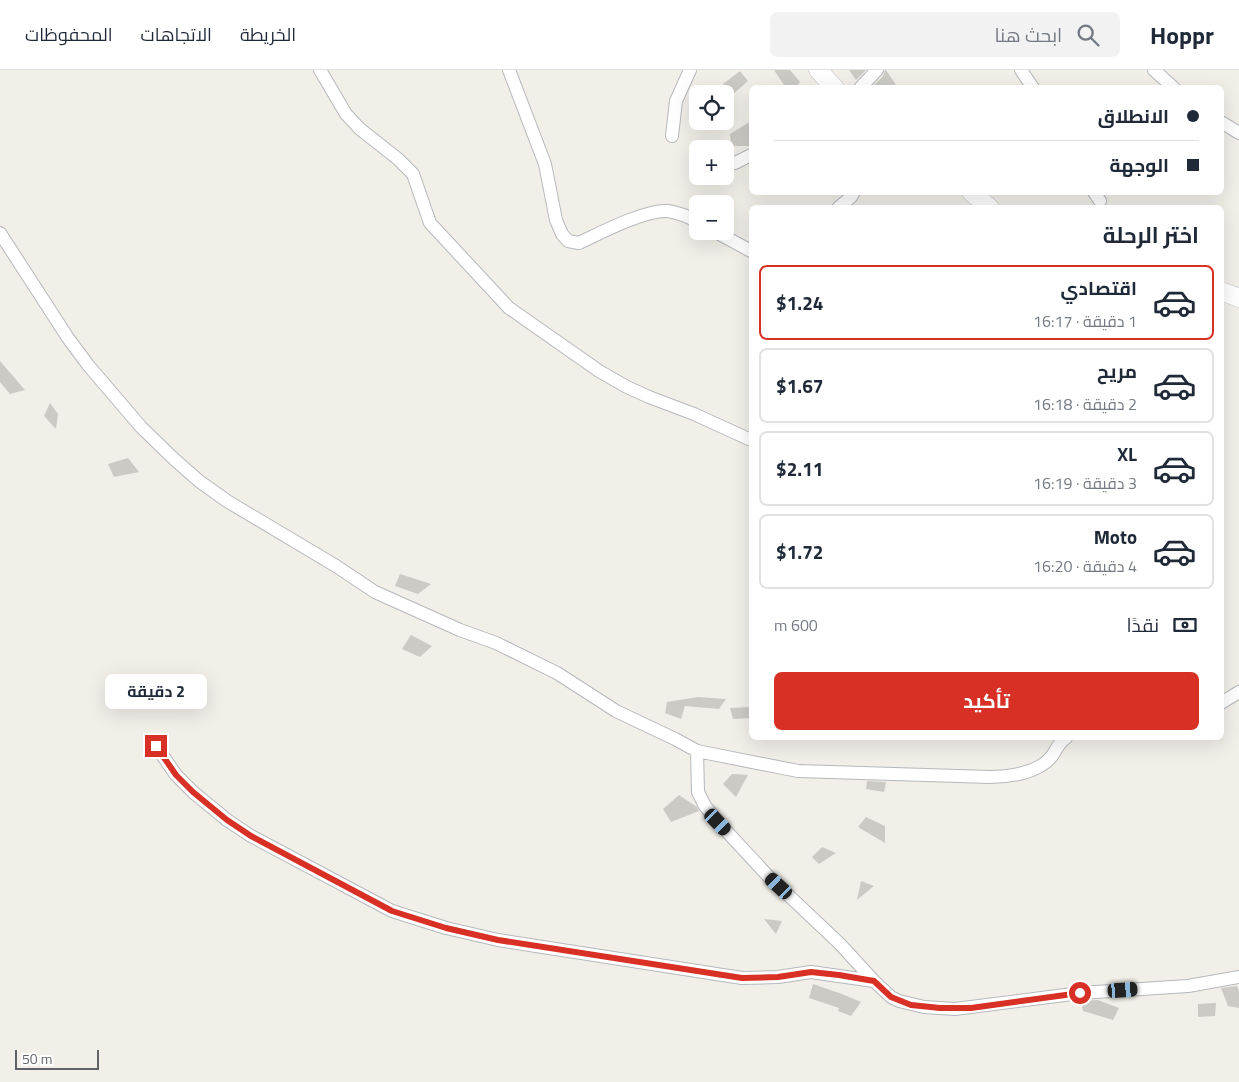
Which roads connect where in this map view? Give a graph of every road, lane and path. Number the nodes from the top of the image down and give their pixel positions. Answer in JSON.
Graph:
{"nodes":[{"id":1,"x":320,"y":70,"type":"edge"},
{"id":2,"x":509,"y":70,"type":"edge"},
{"id":3,"x":690,"y":70,"type":"edge"},
{"id":4,"x":818,"y":70,"type":"edge"},
{"id":5,"x":877,"y":70,"type":"edge"},
{"id":6,"x":1021,"y":70,"type":"edge"},
{"id":7,"x":1154,"y":70,"type":"edge"},
{"id":8,"x":832,"y":85,"type":"edge"},
{"id":9,"x":863,"y":85,"type":"edge"},
{"id":10,"x":1031,"y":85,"type":"edge"},
{"id":11,"x":1171,"y":85,"type":"edge"},
{"id":12,"x":1224,"y":124,"type":"edge"},
{"id":13,"x":1239,"y":132,"type":"edge"},
{"id":14,"x":672,"y":136,"type":"dead end"},
{"id":15,"x":749,"y":156,"type":"edge"},
{"id":16,"x":735,"y":163,"type":"dead end"},
{"id":17,"x":853,"y":195,"type":"edge"},
{"id":18,"x":975,"y":195,"type":"edge"},
{"id":19,"x":842,"y":205,"type":"edge"},
{"id":20,"x":987,"y":205,"type":"edge"},
{"id":21,"x":689,"y":217,"type":"edge"},
{"id":22,"x":0,"y":233,"type":"edge"},
{"id":23,"x":731,"y":240,"type":"edge"},
{"id":24,"x":749,"y":250,"type":"edge"},
{"id":25,"x":1224,"y":292,"type":"edge"},
{"id":26,"x":1239,"y":298,"type":"edge"},
{"id":27,"x":749,"y":439,"type":"edge"},
{"id":28,"x":1239,"y":692,"type":"edge"},
{"id":29,"x":1224,"y":700,"type":"edge"},
{"id":30,"x":1064,"y":740,"type":"edge"},
{"id":31,"x":156,"y":746,"type":"dead end"},
{"id":32,"x":697,"y":751,"type":"junction"},
{"id":33,"x":1239,"y":977,"type":"edge"},
{"id":34,"x":874,"y":981,"type":"junction"}],
"edges":[{"from":1,"to":27,"type":"street"},
{"from":2,"to":21,"type":"street"},
{"from":3,"to":14,"type":"street"},
{"from":4,"to":8,"type":"main road"},
{"from":5,"to":9,"type":"street"},
{"from":6,"to":10,"type":"street"},
{"from":7,"to":11,"type":"street"},
{"from":12,"to":13,"type":"street"},
{"from":15,"to":16,"type":"street"},
{"from":17,"to":19,"type":"street"},
{"from":18,"to":20,"type":"main road"},
{"from":22,"to":32,"type":"street"},
{"from":23,"to":24,"type":"street"},
{"from":25,"to":26,"type":"main road"},
{"from":28,"to":29,"type":"street"},
{"from":30,"to":32,"type":"street"},
{"from":31,"to":34,"type":"street"},
{"from":32,"to":34,"type":"street"},
{"from":33,"to":34,"type":"street"}]}
